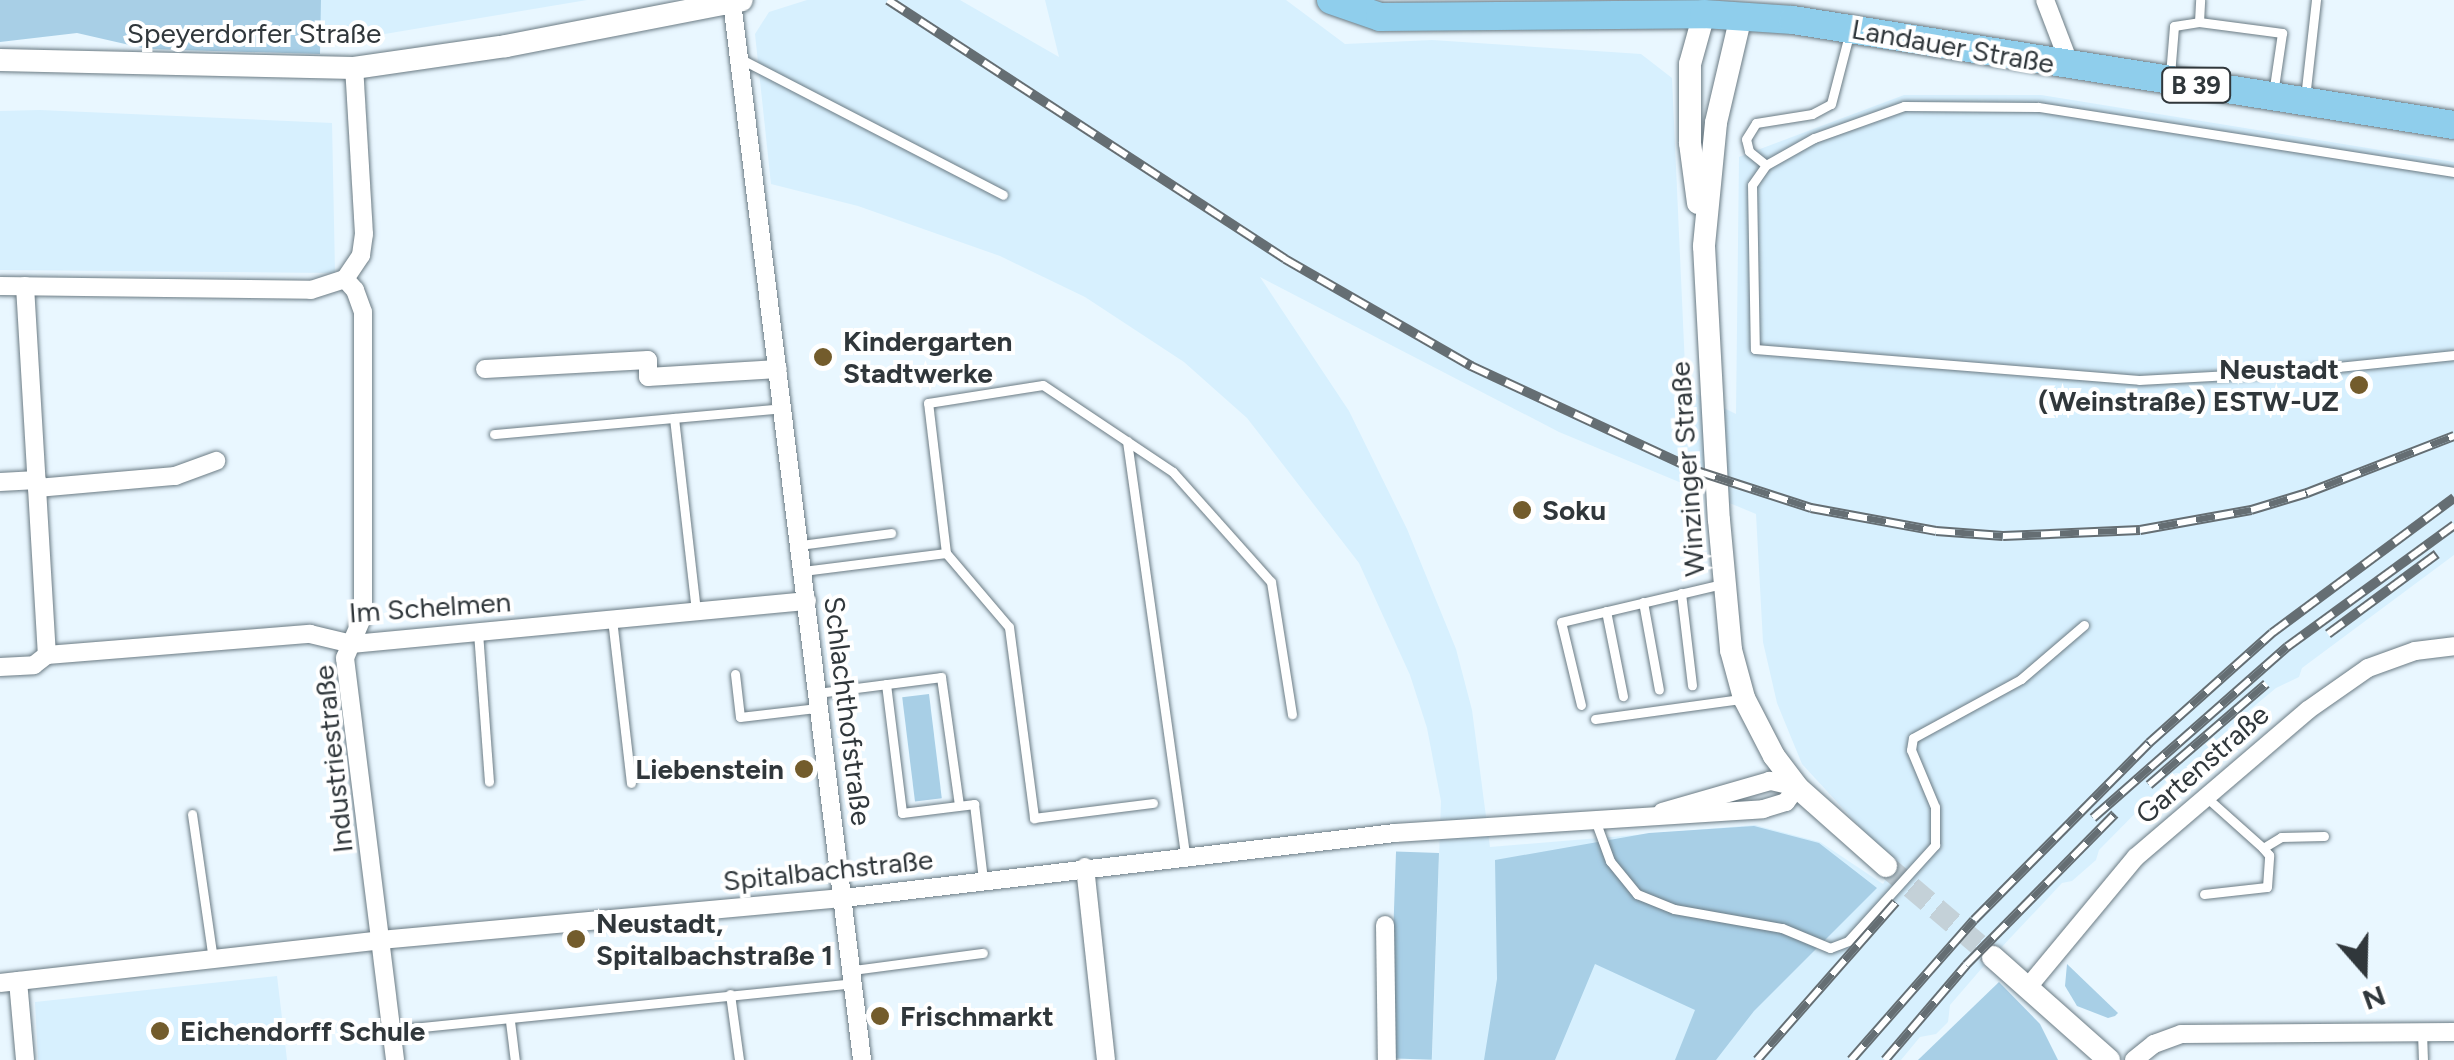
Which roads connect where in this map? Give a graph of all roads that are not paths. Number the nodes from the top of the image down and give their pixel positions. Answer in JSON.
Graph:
{"nodes":[{"id":1,"x":1331,"y":0,"type":"edge"},
{"id":2,"x":2045,"y":0,"type":"edge"},
{"id":3,"x":2200,"y":0,"type":"edge"},
{"id":4,"x":2316,"y":0,"type":"edge"},
{"id":5,"x":737,"y":1,"type":"edge"},
{"id":6,"x":1702,"y":5,"type":"edge"},
{"id":7,"x":1562,"y":7,"type":"edge"},
{"id":8,"x":1743,"y":8,"type":"edge"},
{"id":9,"x":2199,"y":22,"type":"junction"},
{"id":10,"x":1850,"y":28,"type":"junction"},
{"id":11,"x":741,"y":59,"type":"junction"},
{"id":12,"x":0,"y":60,"type":"edge"},
{"id":13,"x":2070,"y":65,"type":"junction"},
{"id":14,"x":354,"y":68,"type":"junction"},
{"id":15,"x":2169,"y":80,"type":"junction"},
{"id":16,"x":2272,"y":96,"type":"junction"},
{"id":17,"x":2304,"y":101,"type":"junction"},
{"id":18,"x":2454,"y":125,"type":"edge"},
{"id":19,"x":1766,"y":165,"type":"junction"},
{"id":20,"x":2454,"y":172,"type":"edge"},
{"id":21,"x":1003,"y":195,"type":"dead end"},
{"id":22,"x":1704,"y":246,"type":"junction"},
{"id":23,"x":345,"y":279,"type":"junction"},
{"id":24,"x":0,"y":286,"type":"edge"},
{"id":25,"x":26,"y":286,"type":"junction"},
{"id":26,"x":2454,"y":355,"type":"edge"},
{"id":27,"x":778,"y":368,"type":"junction"},
{"id":28,"x":485,"y":369,"type":"dead end"},
{"id":29,"x":783,"y":408,"type":"junction"},
{"id":30,"x":674,"y":418,"type":"junction"},
{"id":31,"x":494,"y":434,"type":"dead end"},
{"id":32,"x":1127,"y":441,"type":"junction"},
{"id":33,"x":216,"y":462,"type":"dead end"},
{"id":34,"x":0,"y":482,"type":"edge"},
{"id":35,"x":37,"y":484,"type":"junction"},
{"id":36,"x":891,"y":533,"type":"dead end"},
{"id":37,"x":800,"y":545,"type":"junction"},
{"id":38,"x":946,"y":554,"type":"junction"},
{"id":39,"x":803,"y":571,"type":"junction"},
{"id":40,"x":1724,"y":584,"type":"junction"},
{"id":41,"x":1681,"y":592,"type":"junction"},
{"id":42,"x":807,"y":601,"type":"junction"},
{"id":43,"x":1643,"y":602,"type":"junction"},
{"id":44,"x":1606,"y":611,"type":"junction"},
{"id":45,"x":696,"y":612,"type":"junction"},
{"id":46,"x":612,"y":619,"type":"junction"},
{"id":47,"x":2084,"y":625,"type":"dead end"},
{"id":48,"x":478,"y":632,"type":"junction"},
{"id":49,"x":352,"y":644,"type":"junction"},
{"id":50,"x":2454,"y":646,"type":"edge"},
{"id":51,"x":47,"y":656,"type":"junction"},
{"id":52,"x":0,"y":667,"type":"edge"},
{"id":53,"x":735,"y":674,"type":"dead end"},
{"id":54,"x":886,"y":684,"type":"junction"},
{"id":55,"x":1692,"y":684,"type":"dead end"},
{"id":56,"x":1658,"y":690,"type":"dead end"},
{"id":57,"x":1623,"y":696,"type":"dead end"},
{"id":58,"x":1744,"y":698,"type":"junction"},
{"id":59,"x":819,"y":700,"type":"junction"},
{"id":60,"x":1581,"y":705,"type":"dead end"},
{"id":61,"x":1292,"y":714,"type":"dead end"},
{"id":62,"x":1595,"y":719,"type":"dead end"},
{"id":63,"x":489,"y":782,"type":"dead end"},
{"id":64,"x":631,"y":784,"type":"dead end"},
{"id":65,"x":1796,"y":787,"type":"junction"},
{"id":66,"x":2206,"y":797,"type":"junction"},
{"id":67,"x":1153,"y":803,"type":"dead end"},
{"id":68,"x":959,"y":805,"type":"junction"},
{"id":69,"x":192,"y":814,"type":"dead end"},
{"id":70,"x":1594,"y":817,"type":"junction"},
{"id":71,"x":2324,"y":836,"type":"dead end"},
{"id":72,"x":2262,"y":848,"type":"junction"},
{"id":73,"x":1185,"y":856,"type":"junction"},
{"id":74,"x":1886,"y":866,"type":"tunnel mouth"},
{"id":75,"x":1084,"y":867,"type":"junction"},
{"id":76,"x":984,"y":880,"type":"junction"},
{"id":77,"x":2204,"y":894,"type":"dead end"},
{"id":78,"x":844,"y":898,"type":"junction"},
{"id":79,"x":1385,"y":925,"type":"dead end"},
{"id":80,"x":380,"y":940,"type":"junction"},
{"id":81,"x":983,"y":954,"type":"dead end"},
{"id":82,"x":1993,"y":957,"type":"tunnel mouth"},
{"id":83,"x":213,"y":959,"type":"junction"},
{"id":84,"x":853,"y":976,"type":"junction"},
{"id":85,"x":9,"y":982,"type":"edge"},
{"id":86,"x":2028,"y":986,"type":"junction"},
{"id":87,"x":730,"y":994,"type":"junction"},
{"id":88,"x":2068,"y":1020,"type":"junction"},
{"id":89,"x":510,"y":1022,"type":"junction"},
{"id":90,"x":392,"y":1030,"type":"junction"},
{"id":91,"x":2422,"y":1032,"type":"junction"},
{"id":92,"x":2454,"y":1032,"type":"edge"},
{"id":93,"x":25,"y":1060,"type":"edge"},
{"id":94,"x":395,"y":1060,"type":"edge"},
{"id":95,"x":515,"y":1060,"type":"edge"},
{"id":96,"x":738,"y":1060,"type":"edge"},
{"id":97,"x":862,"y":1060,"type":"edge"},
{"id":98,"x":1106,"y":1060,"type":"edge"},
{"id":99,"x":1387,"y":1060,"type":"edge"},
{"id":100,"x":2088,"y":1060,"type":"edge"},
{"id":101,"x":2109,"y":1060,"type":"edge"},
{"id":102,"x":2134,"y":1060,"type":"edge"},
{"id":103,"x":2423,"y":1060,"type":"edge"}],
"edges":[{"from":1,"to":7,"type":"main road","name":"Landauer Straße","number":"B 39"},
{"from":2,"to":13,"type":"street"},
{"from":3,"to":9,"type":"lane"},
{"from":4,"to":17,"type":"lane"},
{"from":5,"to":11,"type":"street","name":"Schlachthofstraße"},
{"from":5,"to":14,"type":"street","name":"Speyerdorfer Straße"},
{"from":6,"to":7,"type":"main road","name":"Landauer Straße","number":"B 39"},
{"from":6,"to":8,"type":"main road","name":"Landauer Straße","number":"B 39"},
{"from":6,"to":22,"type":"street"},
{"from":8,"to":10,"type":"main road","name":"Landauer Straße","number":"B 39"},
{"from":8,"to":22,"type":"street","name":"Winzinger Straße"},
{"from":9,"to":15,"type":"lane"},
{"from":9,"to":16,"type":"lane"},
{"from":10,"to":13,"type":"main road","name":"Landauer Straße","number":"B 39"},
{"from":10,"to":19,"type":"lane"},
{"from":11,"to":21,"type":"lane"},
{"from":11,"to":27,"type":"street","name":"Schlachthofstraße"},
{"from":12,"to":14,"type":"street","name":"Speyerdorfer Straße"},
{"from":13,"to":15,"type":"main road","name":"Landauer Straße","number":"B 39"},
{"from":14,"to":23,"type":"street"},
{"from":15,"to":16,"type":"main road","name":"Landauer Straße","number":"B 39"},
{"from":16,"to":17,"type":"main road","name":"Landauer Straße","number":"B 39"},
{"from":17,"to":18,"type":"main road","name":"Landauer Straße","number":"B 39"},
{"from":19,"to":20,"type":"lane"},
{"from":19,"to":26,"type":"lane"},
{"from":22,"to":40,"type":"street","name":"Winzinger Straße"},
{"from":23,"to":25,"type":"street"},
{"from":23,"to":49,"type":"street","name":"Industriestraße"},
{"from":24,"to":25,"type":"street"},
{"from":25,"to":35,"type":"street"},
{"from":27,"to":28,"type":"street"},
{"from":27,"to":29,"type":"street","name":"Schlachthofstraße"},
{"from":29,"to":30,"type":"lane"},
{"from":29,"to":37,"type":"street","name":"Schlachthofstraße"},
{"from":30,"to":31,"type":"lane"},
{"from":30,"to":45,"type":"lane"},
{"from":32,"to":38,"type":"lane"},
{"from":32,"to":61,"type":"lane"},
{"from":32,"to":73,"type":"lane"},
{"from":33,"to":35,"type":"street"},
{"from":34,"to":35,"type":"street"},
{"from":35,"to":51,"type":"street"},
{"from":36,"to":37,"type":"lane"},
{"from":37,"to":39,"type":"street","name":"Schlachthofstraße"},
{"from":38,"to":39,"type":"lane"},
{"from":38,"to":67,"type":"lane"},
{"from":39,"to":42,"type":"street","name":"Schlachthofstraße"},
{"from":40,"to":41,"type":"lane"},
{"from":40,"to":58,"type":"street","name":"Winzinger Straße"},
{"from":41,"to":43,"type":"lane"},
{"from":41,"to":55,"type":"lane"},
{"from":42,"to":45,"type":"street","name":"Im Schelmen"},
{"from":42,"to":59,"type":"street","name":"Schlachthofstraße"},
{"from":43,"to":44,"type":"lane"},
{"from":43,"to":56,"type":"lane"},
{"from":44,"to":57,"type":"lane"},
{"from":44,"to":60,"type":"lane"},
{"from":45,"to":46,"type":"street","name":"Im Schelmen"},
{"from":46,"to":48,"type":"street","name":"Im Schelmen"},
{"from":46,"to":64,"type":"lane"},
{"from":47,"to":70,"type":"lane"},
{"from":48,"to":49,"type":"street","name":"Im Schelmen"},
{"from":48,"to":63,"type":"lane"},
{"from":49,"to":51,"type":"street","name":"Im Schelmen"},
{"from":49,"to":80,"type":"street","name":"Industriestraße"},
{"from":50,"to":66,"type":"street","name":"Gartenstraße"},
{"from":51,"to":52,"type":"street","name":"Im Schelmen"},
{"from":53,"to":59,"type":"lane"},
{"from":54,"to":59,"type":"lane"},
{"from":54,"to":68,"type":"lane"},
{"from":54,"to":68,"type":"lane"},
{"from":58,"to":62,"type":"lane"},
{"from":58,"to":65,"type":"street","name":"Winzinger Straße"},
{"from":59,"to":78,"type":"street","name":"Schlachthofstraße"},
{"from":65,"to":70,"type":"street","name":"Spitalbachstraße"},
{"from":65,"to":74,"type":"street","name":"Winzinger Straße"},
{"from":66,"to":72,"type":"lane"},
{"from":66,"to":86,"type":"street","name":"Gartenstraße"},
{"from":68,"to":76,"type":"lane"},
{"from":69,"to":83,"type":"lane"},
{"from":70,"to":73,"type":"street","name":"Spitalbachstraße"},
{"from":71,"to":72,"type":"lane"},
{"from":72,"to":77,"type":"lane"},
{"from":73,"to":75,"type":"street","name":"Spitalbachstraße"},
{"from":75,"to":76,"type":"street","name":"Spitalbachstraße"},
{"from":75,"to":98,"type":"street"},
{"from":76,"to":78,"type":"street","name":"Spitalbachstraße"},
{"from":78,"to":80,"type":"street","name":"Spitalbachstraße"},
{"from":78,"to":84,"type":"street","name":"Schlachthofstraße"},
{"from":79,"to":99,"type":"street"},
{"from":80,"to":83,"type":"street","name":"Spitalbachstraße"},
{"from":80,"to":90,"type":"street","name":"Industriestraße"},
{"from":81,"to":84,"type":"lane"},
{"from":82,"to":86,"type":"street"},
{"from":83,"to":85,"type":"street","name":"Spitalbachstraße"},
{"from":84,"to":87,"type":"lane"},
{"from":84,"to":97,"type":"street","name":"Schlachthofstraße"},
{"from":85,"to":93,"type":"street"},
{"from":86,"to":88,"type":"street"},
{"from":87,"to":89,"type":"lane"},
{"from":87,"to":96,"type":"lane"},
{"from":88,"to":100,"type":"street"},
{"from":88,"to":101,"type":"street"},
{"from":89,"to":90,"type":"lane"},
{"from":89,"to":95,"type":"lane"},
{"from":90,"to":94,"type":"street","name":"Industriestraße"},
{"from":91,"to":92,"type":"street"},
{"from":91,"to":102,"type":"street"},
{"from":91,"to":103,"type":"lane"}]}
